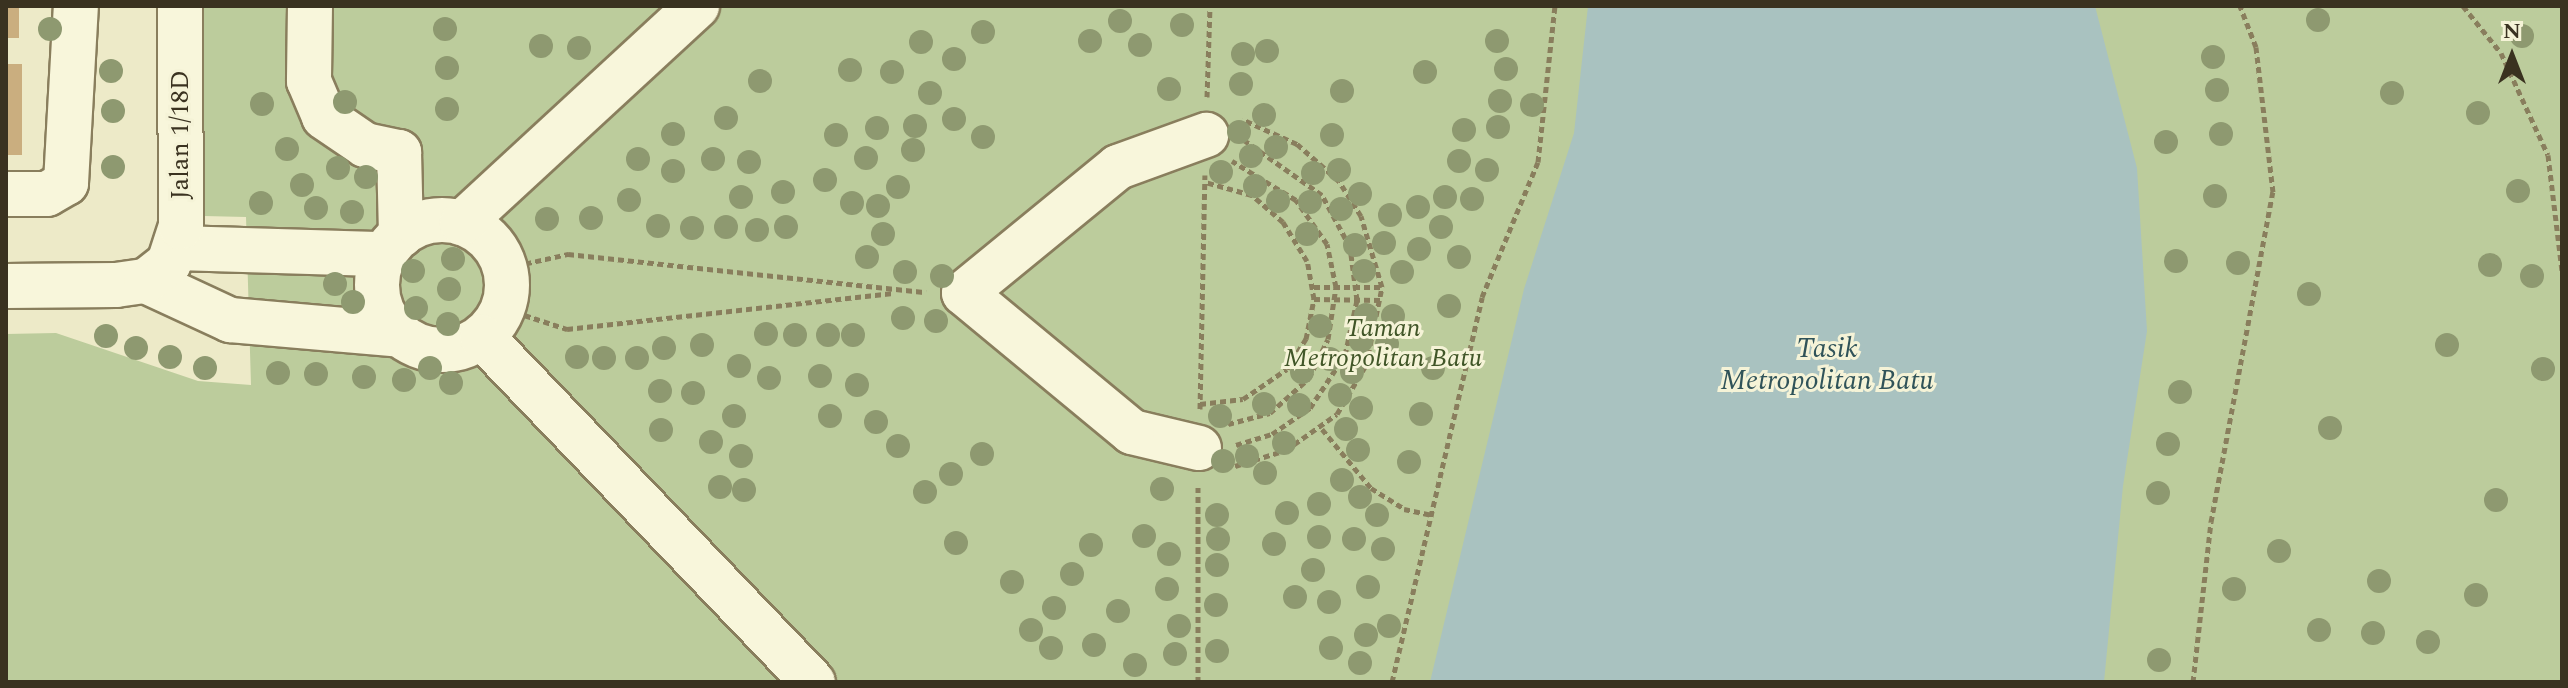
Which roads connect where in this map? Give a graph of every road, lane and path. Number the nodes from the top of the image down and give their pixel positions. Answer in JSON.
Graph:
{"nodes":[{"id":1,"x":76,"y":6,"type":"edge"},
{"id":2,"x":180,"y":6,"type":"edge"},
{"id":3,"x":310,"y":6,"type":"edge"},
{"id":4,"x":697,"y":6,"type":"edge"},
{"id":5,"x":1210,"y":6,"type":"edge"},
{"id":6,"x":1555,"y":6,"type":"edge"},
{"id":7,"x":2240,"y":6,"type":"edge"},
{"id":8,"x":2463,"y":6,"type":"edge"},
{"id":9,"x":1206,"y":135,"type":"junction"},
{"id":10,"x":1205,"y":182,"type":"junction"},
{"id":11,"x":6,"y":194,"type":"edge"},
{"id":12,"x":462,"y":223,"type":"junction"},
{"id":13,"x":393,"y":244,"type":"junction"},
{"id":14,"x":164,"y":264,"type":"junction"},
{"id":15,"x":2562,"y":270,"type":"edge"},
{"id":16,"x":6,"y":286,"type":"edge"},
{"id":17,"x":1314,"y":287,"type":"junction"},
{"id":18,"x":1336,"y":287,"type":"junction"},
{"id":19,"x":1357,"y":287,"type":"junction"},
{"id":20,"x":1382,"y":287,"type":"junction"},
{"id":21,"x":1314,"y":299,"type":"junction"},
{"id":22,"x":1335,"y":300,"type":"junction"},
{"id":23,"x":1357,"y":300,"type":"junction"},
{"id":24,"x":1381,"y":300,"type":"junction"},
{"id":25,"x":497,"y":305,"type":"junction"},
{"id":26,"x":400,"y":335,"type":"junction"},
{"id":27,"x":1200,"y":404,"type":"junction"},
{"id":28,"x":1322,"y":429,"type":"junction"},
{"id":29,"x":1199,"y":447,"type":"junction"},
{"id":30,"x":1433,"y":515,"type":"junction"},
{"id":31,"x":813,"y":682,"type":"edge"},
{"id":32,"x":1198,"y":682,"type":"edge"},
{"id":33,"x":1392,"y":682,"type":"edge"},
{"id":34,"x":2193,"y":682,"type":"edge"}],
"edges":[{"from":1,"to":11,"type":"street"},
{"from":2,"to":14,"type":"street","name":"Jalan 1/18D"},
{"from":3,"to":13,"type":"street"},
{"from":4,"to":12,"type":"street"},
{"from":5,"to":9,"type":"path"},
{"from":6,"to":30,"type":"path"},
{"from":7,"to":34,"type":"path"},
{"from":8,"to":15,"type":"path"},
{"from":9,"to":10,"type":"path"},
{"from":9,"to":18,"type":"path"},
{"from":9,"to":19,"type":"path"},
{"from":9,"to":20,"type":"path"},
{"from":9,"to":29,"type":"street"},
{"from":10,"to":17,"type":"path"},
{"from":10,"to":27,"type":"path"},
{"from":12,"to":13,"type":"street"},
{"from":12,"to":25,"type":"street"},
{"from":13,"to":14,"type":"street"},
{"from":13,"to":26,"type":"street"},
{"from":14,"to":16,"type":"street"},
{"from":14,"to":26,"type":"street"},
{"from":17,"to":18,"type":"path"},
{"from":17,"to":21,"type":"path"},
{"from":18,"to":19,"type":"path"},
{"from":18,"to":22,"type":"path"},
{"from":19,"to":20,"type":"path"},
{"from":19,"to":23,"type":"path"},
{"from":20,"to":24,"type":"path"},
{"from":21,"to":22,"type":"path"},
{"from":21,"to":27,"type":"path"},
{"from":22,"to":23,"type":"path"},
{"from":22,"to":29,"type":"path"},
{"from":23,"to":24,"type":"path"},
{"from":23,"to":29,"type":"path"},
{"from":24,"to":28,"type":"path"},
{"from":25,"to":25,"type":"path"},
{"from":25,"to":26,"type":"street"},
{"from":25,"to":31,"type":"street"},
{"from":27,"to":29,"type":"path"},
{"from":28,"to":29,"type":"path"},
{"from":28,"to":30,"type":"path"},
{"from":29,"to":32,"type":"path"},
{"from":30,"to":33,"type":"path"}]}
